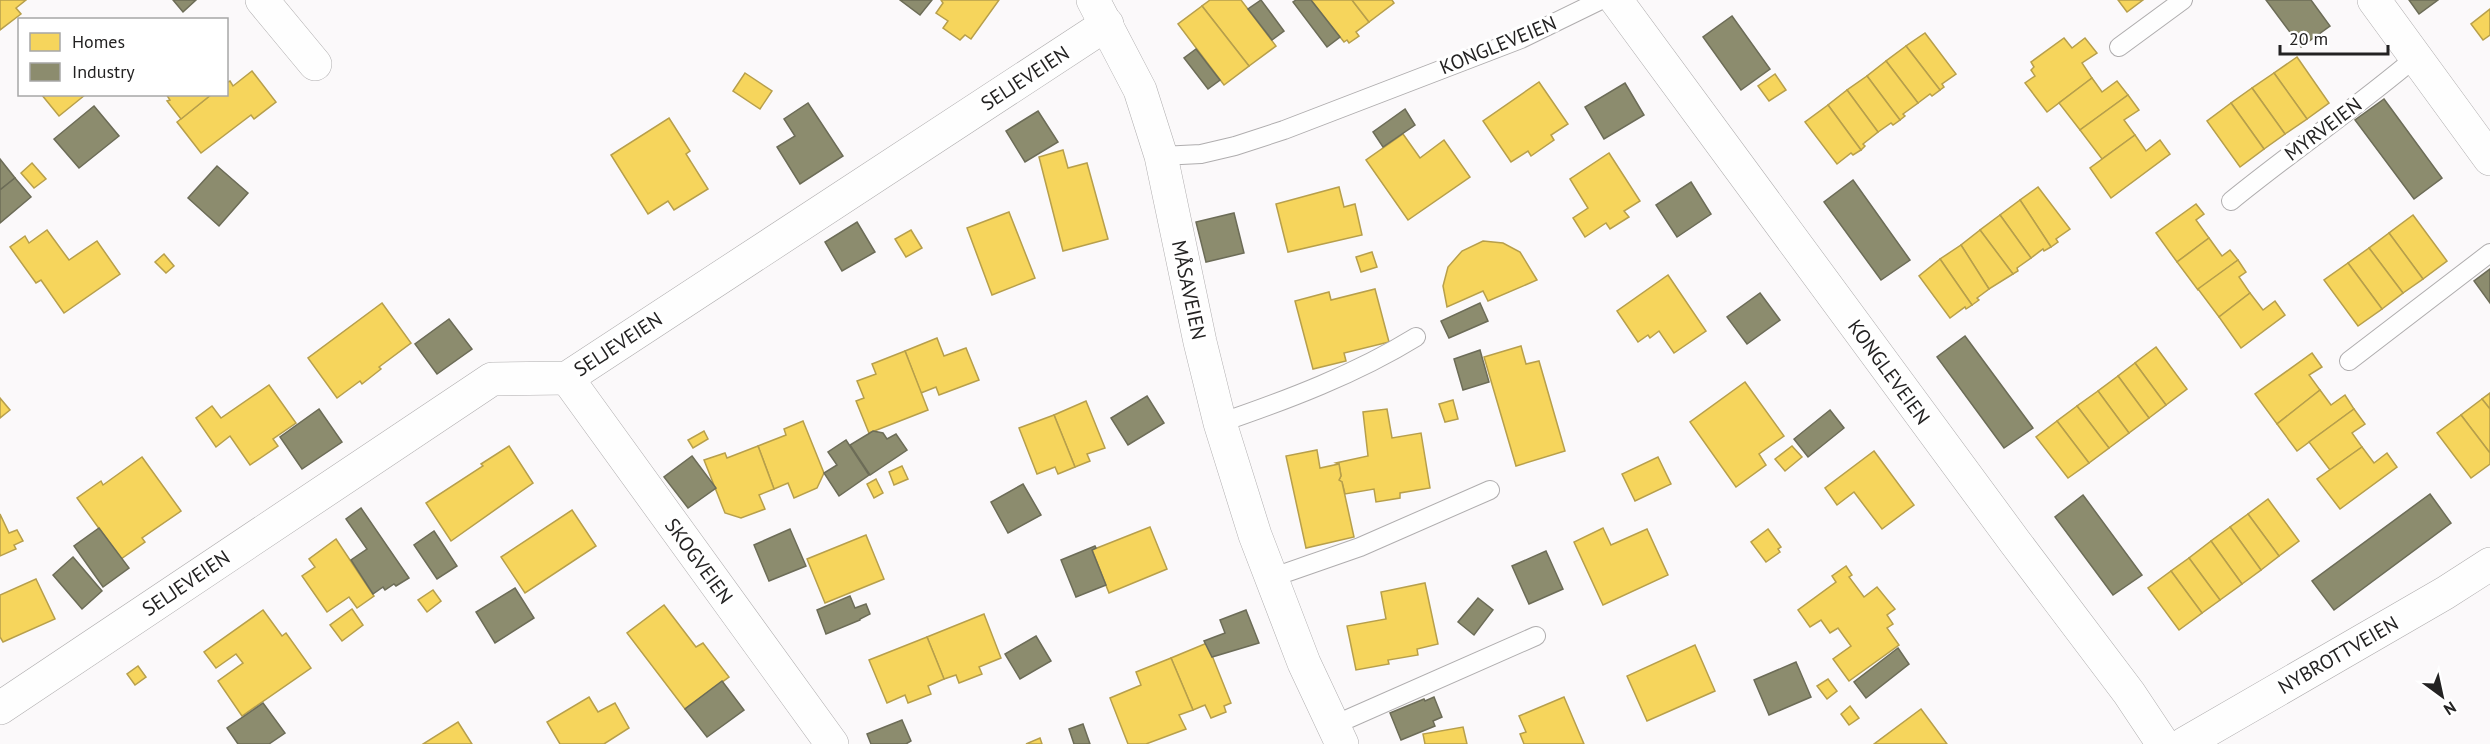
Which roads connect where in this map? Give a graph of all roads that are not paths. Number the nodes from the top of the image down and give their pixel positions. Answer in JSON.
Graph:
{"nodes":[{"id":1,"x":262,"y":0,"type":"edge"},
{"id":2,"x":1601,"y":0,"type":"edge"},
{"id":3,"x":1616,"y":0,"type":"edge"},
{"id":4,"x":2183,"y":0,"type":"edge"},
{"id":5,"x":2374,"y":0,"type":"edge"},
{"id":6,"x":1100,"y":12,"type":"edge"},
{"id":7,"x":2119,"y":47,"type":"dead end"},
{"id":8,"x":2416,"y":57,"type":"junction"},
{"id":9,"x":315,"y":64,"type":"dead end"},
{"id":10,"x":1161,"y":156,"type":"junction"},
{"id":11,"x":2490,"y":159,"type":"edge"},
{"id":12,"x":2231,"y":201,"type":"dead end"},
{"id":13,"x":2490,"y":253,"type":"edge"},
{"id":14,"x":1416,"y":337,"type":"dead end"},
{"id":15,"x":2349,"y":361,"type":"dead end"},
{"id":16,"x":567,"y":378,"type":"junction"},
{"id":17,"x":1220,"y":423,"type":"junction"},
{"id":18,"x":1490,"y":490,"type":"dead end"},
{"id":19,"x":2490,"y":564,"type":"edge"},
{"id":20,"x":1271,"y":578,"type":"junction"},
{"id":21,"x":1536,"y":636,"type":"dead end"},
{"id":22,"x":0,"y":708,"type":"edge"},
{"id":23,"x":1337,"y":735,"type":"edge"},
{"id":24,"x":832,"y":744,"type":"edge"},
{"id":25,"x":2163,"y":744,"type":"edge"},
{"id":26,"x":2184,"y":744,"type":"edge"}],
"edges":[{"from":1,"to":9,"type":"street"},
{"from":2,"to":10,"type":"lane","name":"KONGLEVEIEN"},
{"from":3,"to":25,"type":"street","name":"KONGLEVEIEN"},
{"from":4,"to":7,"type":"lane"},
{"from":5,"to":8,"type":"street"},
{"from":6,"to":10,"type":"street","name":"MÅSAVEIEN"},
{"from":6,"to":16,"type":"street","name":"SELJEVEIEN"},
{"from":8,"to":11,"type":"street"},
{"from":8,"to":12,"type":"lane","name":"MYRVEIEN"},
{"from":10,"to":17,"type":"street","name":"MÅSAVEIEN"},
{"from":13,"to":15,"type":"lane"},
{"from":14,"to":17,"type":"lane"},
{"from":16,"to":22,"type":"street","name":"SELJEVEIEN"},
{"from":16,"to":24,"type":"street","name":"SKOGVEIEN"},
{"from":17,"to":20,"type":"street","name":"MÅSAVEIEN"},
{"from":18,"to":20,"type":"lane"},
{"from":19,"to":26,"type":"street","name":"NYBROTTVEIEN"},
{"from":20,"to":23,"type":"street","name":"MÅSAVEIEN"},
{"from":21,"to":23,"type":"lane","name":"MÅSAVEIEN"}]}
